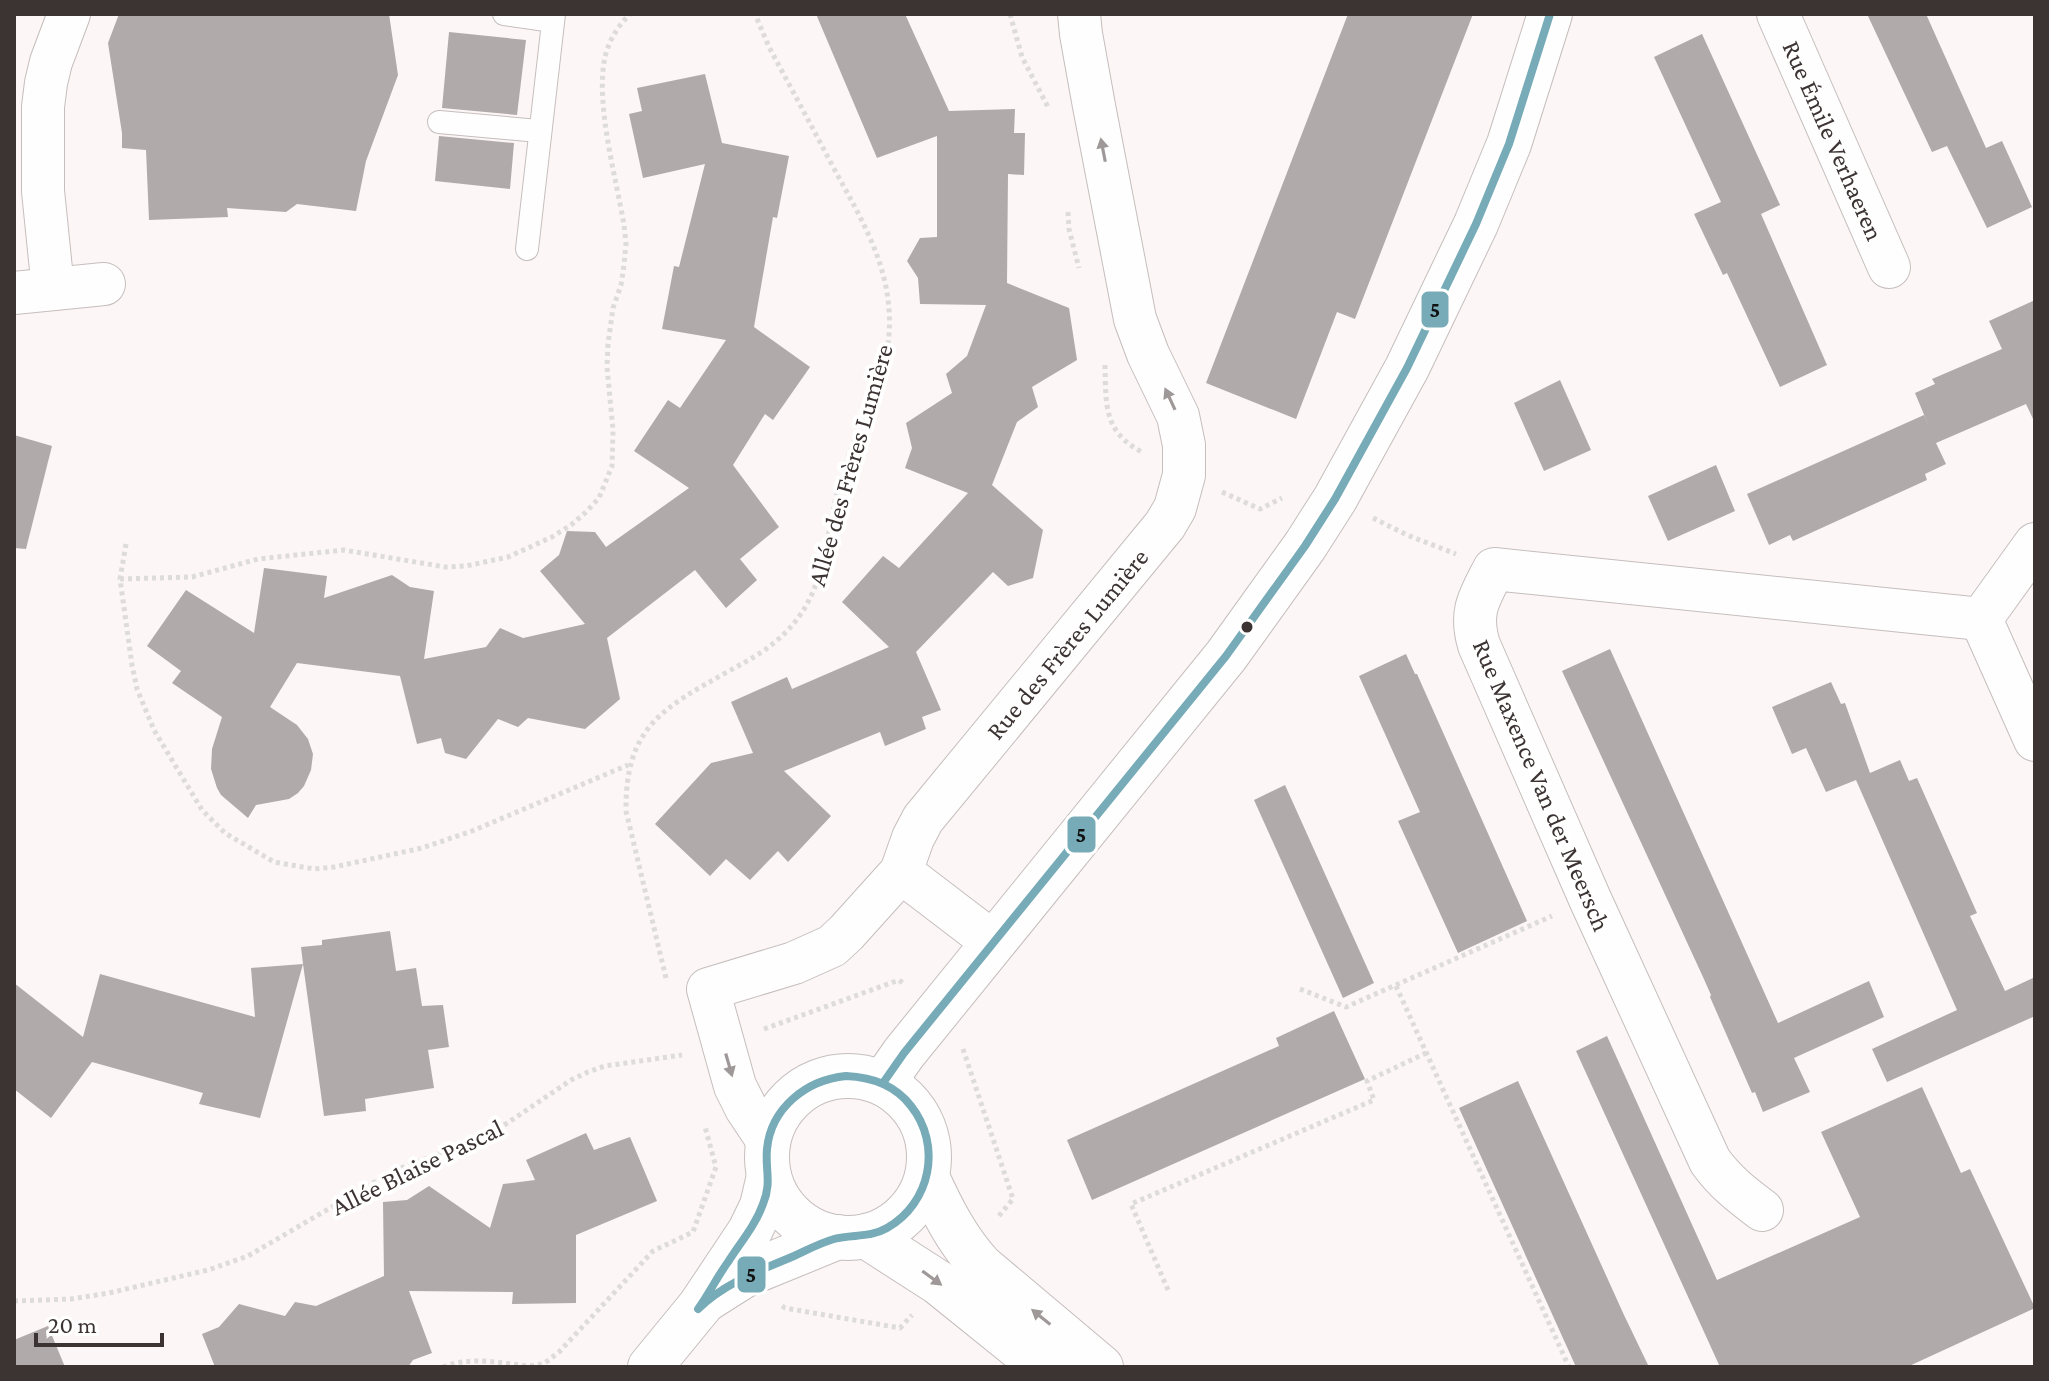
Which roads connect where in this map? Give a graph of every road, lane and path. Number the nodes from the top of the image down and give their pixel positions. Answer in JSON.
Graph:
{"nodes":[{"id":1,"x":69,"y":14,"type":"edge"},
{"id":2,"x":504,"y":14,"type":"edge"},
{"id":3,"x":630,"y":14,"type":"edge"},
{"id":4,"x":755,"y":14,"type":"edge"},
{"id":5,"x":1079,"y":14,"type":"edge"},
{"id":6,"x":1550,"y":14,"type":"edge"},
{"id":7,"x":1778,"y":14,"type":"edge"},
{"id":8,"x":554,"y":17,"type":"edge"},
{"id":9,"x":439,"y":122,"type":"dead end"},
{"id":10,"x":539,"y":131,"type":"junction"},
{"id":11,"x":527,"y":249,"type":"dead end"},
{"id":12,"x":1889,"y":267,"type":"dead end"},
{"id":13,"x":104,"y":284,"type":"dead end"},
{"id":14,"x":34,"y":291,"type":"edge"},
{"id":15,"x":126,"y":544,"type":"dead end"},
{"id":16,"x":2035,"y":544,"type":"edge"},
{"id":17,"x":120,"y":579,"type":"junction"},
{"id":18,"x":1981,"y":619,"type":"junction"},
{"id":19,"x":2035,"y":740,"type":"edge"},
{"id":20,"x":629,"y":765,"type":"junction"},
{"id":21,"x":901,"y":872,"type":"junction"},
{"id":22,"x":1590,"y":899,"type":"junction"},
{"id":23,"x":994,"y":943,"type":"junction"},
{"id":24,"x":666,"y":978,"type":"dead end"},
{"id":25,"x":1396,"y":986,"type":"junction"},
{"id":26,"x":1300,"y":989,"type":"dead end"},
{"id":27,"x":723,"y":1044,"type":"junction"},
{"id":28,"x":1426,"y":1053,"type":"junction"},
{"id":29,"x":883,"y":1083,"type":"junction"},
{"id":30,"x":704,"y":1125,"type":"dead end"},
{"id":31,"x":769,"y":1159,"type":"junction"},
{"id":32,"x":927,"y":1177,"type":"junction"},
{"id":33,"x":1762,"y":1210,"type":"dead end"},
{"id":34,"x":852,"y":1237,"type":"junction"},
{"id":35,"x":1168,"y":1290,"type":"dead end"},
{"id":36,"x":14,"y":1301,"type":"edge"},
{"id":37,"x":700,"y":1306,"type":"junction"},
{"id":38,"x":785,"y":1308,"type":"dead end"},
{"id":39,"x":900,"y":1328,"type":"dead end"},
{"id":40,"x":443,"y":1367,"type":"edge"},
{"id":41,"x":650,"y":1367,"type":"edge"},
{"id":42,"x":1043,"y":1367,"type":"edge"},
{"id":43,"x":1101,"y":1367,"type":"edge"},
{"id":44,"x":1569,"y":1367,"type":"edge"}],
"edges":[{"from":1,"to":14,"type":"street"},
{"from":2,"to":8,"type":"lane"},
{"from":3,"to":17,"type":"path"},
{"from":4,"to":20,"type":"path","name":"Allée des Frères Lumière"},
{"from":21,"to":5,"type":"street","name":"Rue des Frères Lumière","one_way":true},
{"from":6,"to":23,"type":"street"},
{"from":7,"to":12,"type":"street","name":"Rue Émile Verhaeren"},
{"from":8,"to":10,"type":"lane"},
{"from":9,"to":10,"type":"lane"},
{"from":10,"to":11,"type":"lane"},
{"from":13,"to":14,"type":"street"},
{"from":15,"to":17,"type":"path"},
{"from":16,"to":18,"type":"street"},
{"from":17,"to":20,"type":"path"},
{"from":18,"to":19,"type":"street"},
{"from":18,"to":22,"type":"street","name":"Rue Maxence Van der Meersch"},
{"from":20,"to":24,"type":"path"},
{"from":21,"to":23,"type":"street"},
{"from":21,"to":27,"type":"street","name":"Rue des Frères Lumière"},
{"from":22,"to":25,"type":"path"},
{"from":22,"to":33,"type":"street","name":"Rue Maxence Van der Meersch"},
{"from":23,"to":29,"type":"street"},
{"from":25,"to":26,"type":"path"},
{"from":25,"to":28,"type":"path"},
{"from":27,"to":31,"type":"street","name":"Rue des Frères Lumière","one_way":true},
{"from":27,"to":36,"type":"path","name":"Allée Blaise Pascal"},
{"from":28,"to":35,"type":"path"},
{"from":28,"to":44,"type":"path"},
{"from":29,"to":31,"type":"street"},
{"from":29,"to":32,"type":"street"},
{"from":30,"to":40,"type":"path"},
{"from":31,"to":34,"type":"street"},
{"from":31,"to":37,"type":"street"},
{"from":32,"to":34,"type":"street"},
{"from":43,"to":32,"type":"street","one_way":true},
{"from":34,"to":37,"type":"street"},
{"from":34,"to":42,"type":"street","one_way":true},
{"from":37,"to":41,"type":"street"},
{"from":38,"to":39,"type":"path"}]}
